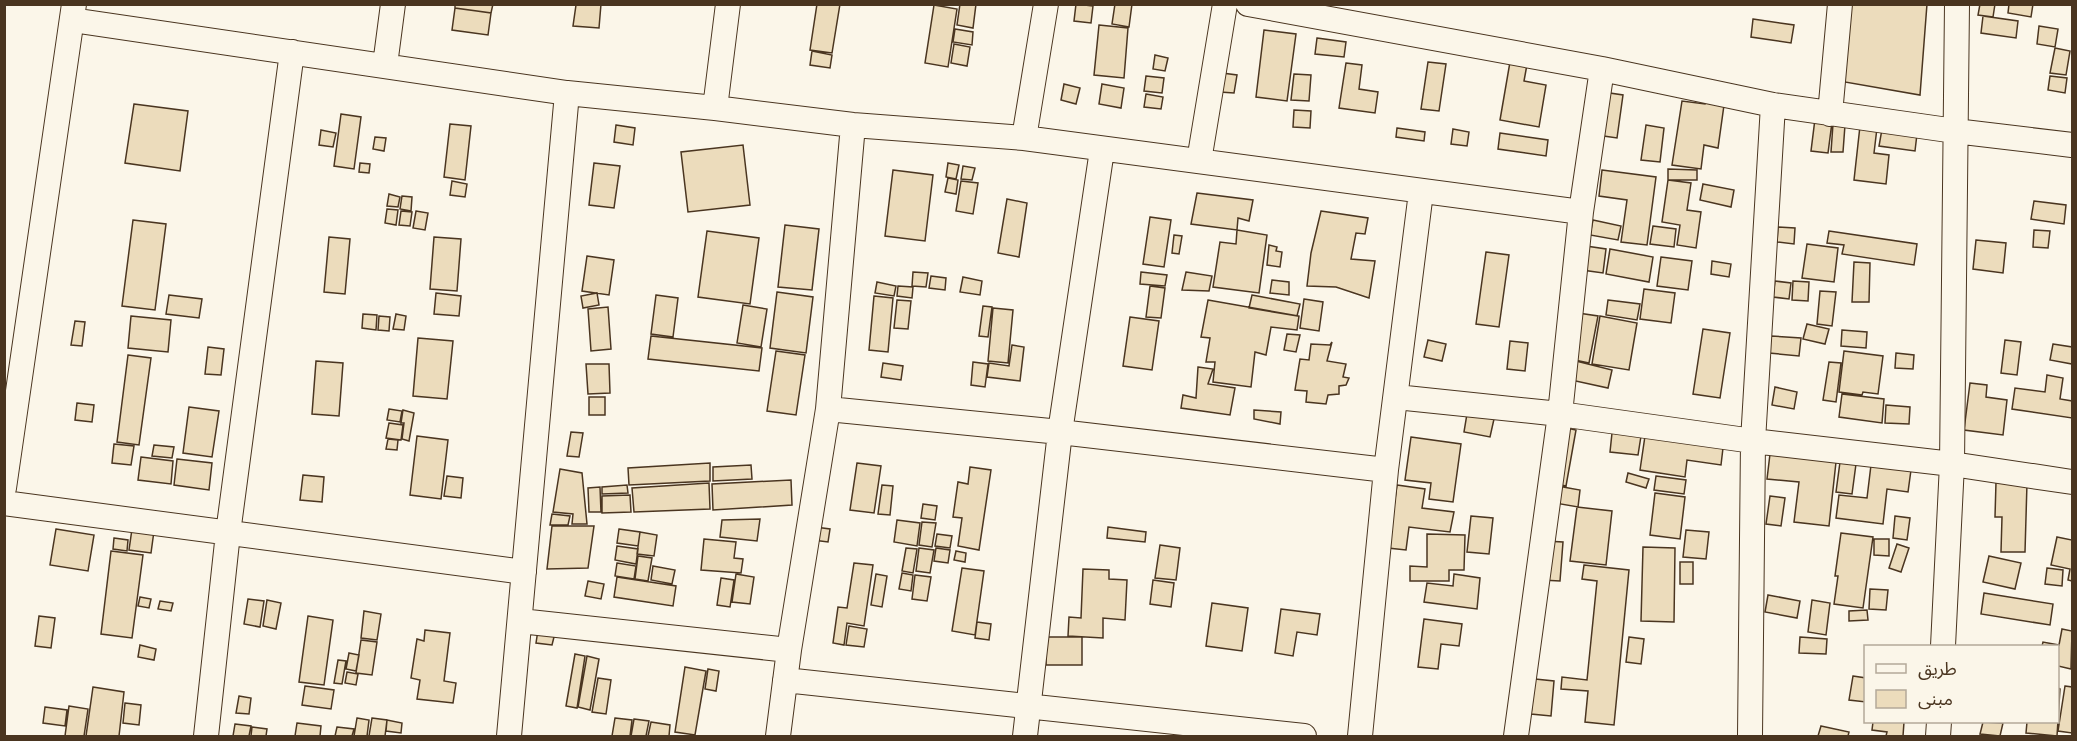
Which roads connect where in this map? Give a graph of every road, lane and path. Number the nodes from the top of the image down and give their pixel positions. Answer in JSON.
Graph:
{"nodes":[{"id":1,"x":393,"y":4,"type":"edge"},
{"id":2,"x":728,"y":4,"type":"edge"},
{"id":3,"x":1046,"y":4,"type":"edge"},
{"id":4,"x":1225,"y":4,"type":"edge"},
{"id":5,"x":1248,"y":4,"type":"edge"},
{"id":6,"x":1840,"y":4,"type":"edge"},
{"id":7,"x":1958,"y":4,"type":"edge"},
{"id":8,"x":73,"y":12,"type":"edge"},
{"id":9,"x":292,"y":52,"type":"junction"},
{"id":10,"x":385,"y":65,"type":"junction"},
{"id":11,"x":1602,"y":69,"type":"junction"},
{"id":12,"x":567,"y":93,"type":"junction"},
{"id":13,"x":1773,"y":105,"type":"junction"},
{"id":14,"x":715,"y":108,"type":"junction"},
{"id":15,"x":1830,"y":114,"type":"junction"},
{"id":16,"x":853,"y":125,"type":"junction"},
{"id":17,"x":1954,"y":131,"type":"junction"},
{"id":18,"x":1024,"y":138,"type":"junction"},
{"id":19,"x":2073,"y":145,"type":"edge"},
{"id":20,"x":1102,"y":150,"type":"junction"},
{"id":21,"x":1199,"y":161,"type":"junction"},
{"id":22,"x":1421,"y":192,"type":"junction"},
{"id":23,"x":1581,"y":213,"type":"junction"},
{"id":24,"x":1396,"y":397,"type":"junction"},
{"id":25,"x":828,"y":409,"type":"junction"},
{"id":26,"x":1560,"y":414,"type":"junction"},
{"id":27,"x":1060,"y":432,"type":"junction"},
{"id":28,"x":1753,"y":441,"type":"junction"},
{"id":29,"x":1952,"y":464,"type":"junction"},
{"id":30,"x":1386,"y":470,"type":"junction"},
{"id":31,"x":2073,"y":482,"type":"edge"},
{"id":32,"x":4,"y":488,"type":"edge"},
{"id":33,"x":4,"y":502,"type":"edge"},
{"id":34,"x":228,"y":532,"type":"junction"},
{"id":35,"x":524,"y":572,"type":"junction"},
{"id":36,"x":520,"y":621,"type":"junction"},
{"id":37,"x":1943,"y":645,"type":"edge"},
{"id":38,"x":789,"y":650,"type":"junction"},
{"id":39,"x":785,"y":680,"type":"junction"},
{"id":40,"x":1029,"y":705,"type":"junction"},
{"id":41,"x":206,"y":736,"type":"edge"},
{"id":42,"x":509,"y":736,"type":"edge"},
{"id":43,"x":778,"y":736,"type":"edge"},
{"id":44,"x":1025,"y":736,"type":"edge"},
{"id":45,"x":1304,"y":736,"type":"edge"},
{"id":46,"x":1360,"y":736,"type":"edge"},
{"id":47,"x":1516,"y":736,"type":"edge"},
{"id":48,"x":1750,"y":736,"type":"edge"}],
"edges":[{"from":1,"to":10,"type":"street"},
{"from":2,"to":14,"type":"street"},
{"from":3,"to":18,"type":"street"},
{"from":4,"to":21,"type":"street"},
{"from":5,"to":11,"type":"street"},
{"from":6,"to":15,"type":"street"},
{"from":7,"to":17,"type":"street"},
{"from":8,"to":9,"type":"street"},
{"from":8,"to":32,"type":"street"},
{"from":9,"to":10,"type":"street"},
{"from":9,"to":34,"type":"street"},
{"from":10,"to":12,"type":"street"},
{"from":11,"to":13,"type":"street"},
{"from":11,"to":23,"type":"street"},
{"from":12,"to":14,"type":"street"},
{"from":12,"to":35,"type":"street"},
{"from":13,"to":15,"type":"street"},
{"from":13,"to":28,"type":"street"},
{"from":14,"to":16,"type":"street"},
{"from":15,"to":17,"type":"street"},
{"from":16,"to":18,"type":"street"},
{"from":16,"to":25,"type":"street"},
{"from":17,"to":19,"type":"street"},
{"from":17,"to":29,"type":"street"},
{"from":18,"to":20,"type":"street"},
{"from":20,"to":21,"type":"street"},
{"from":20,"to":27,"type":"street"},
{"from":21,"to":22,"type":"street"},
{"from":22,"to":23,"type":"street"},
{"from":22,"to":24,"type":"street"},
{"from":23,"to":26,"type":"street"},
{"from":24,"to":26,"type":"street"},
{"from":24,"to":30,"type":"street"},
{"from":25,"to":27,"type":"street"},
{"from":25,"to":38,"type":"street"},
{"from":26,"to":28,"type":"street"},
{"from":26,"to":47,"type":"street"},
{"from":27,"to":30,"type":"street"},
{"from":27,"to":40,"type":"street"},
{"from":28,"to":29,"type":"street"},
{"from":28,"to":48,"type":"street"},
{"from":29,"to":31,"type":"street"},
{"from":29,"to":37,"type":"street"},
{"from":30,"to":46,"type":"street"},
{"from":33,"to":34,"type":"street"},
{"from":34,"to":35,"type":"street"},
{"from":34,"to":41,"type":"street"},
{"from":35,"to":36,"type":"street"},
{"from":36,"to":38,"type":"street"},
{"from":36,"to":42,"type":"street"},
{"from":38,"to":39,"type":"street"},
{"from":39,"to":40,"type":"street"},
{"from":39,"to":43,"type":"street"},
{"from":40,"to":44,"type":"street"},
{"from":40,"to":45,"type":"street"}]}
